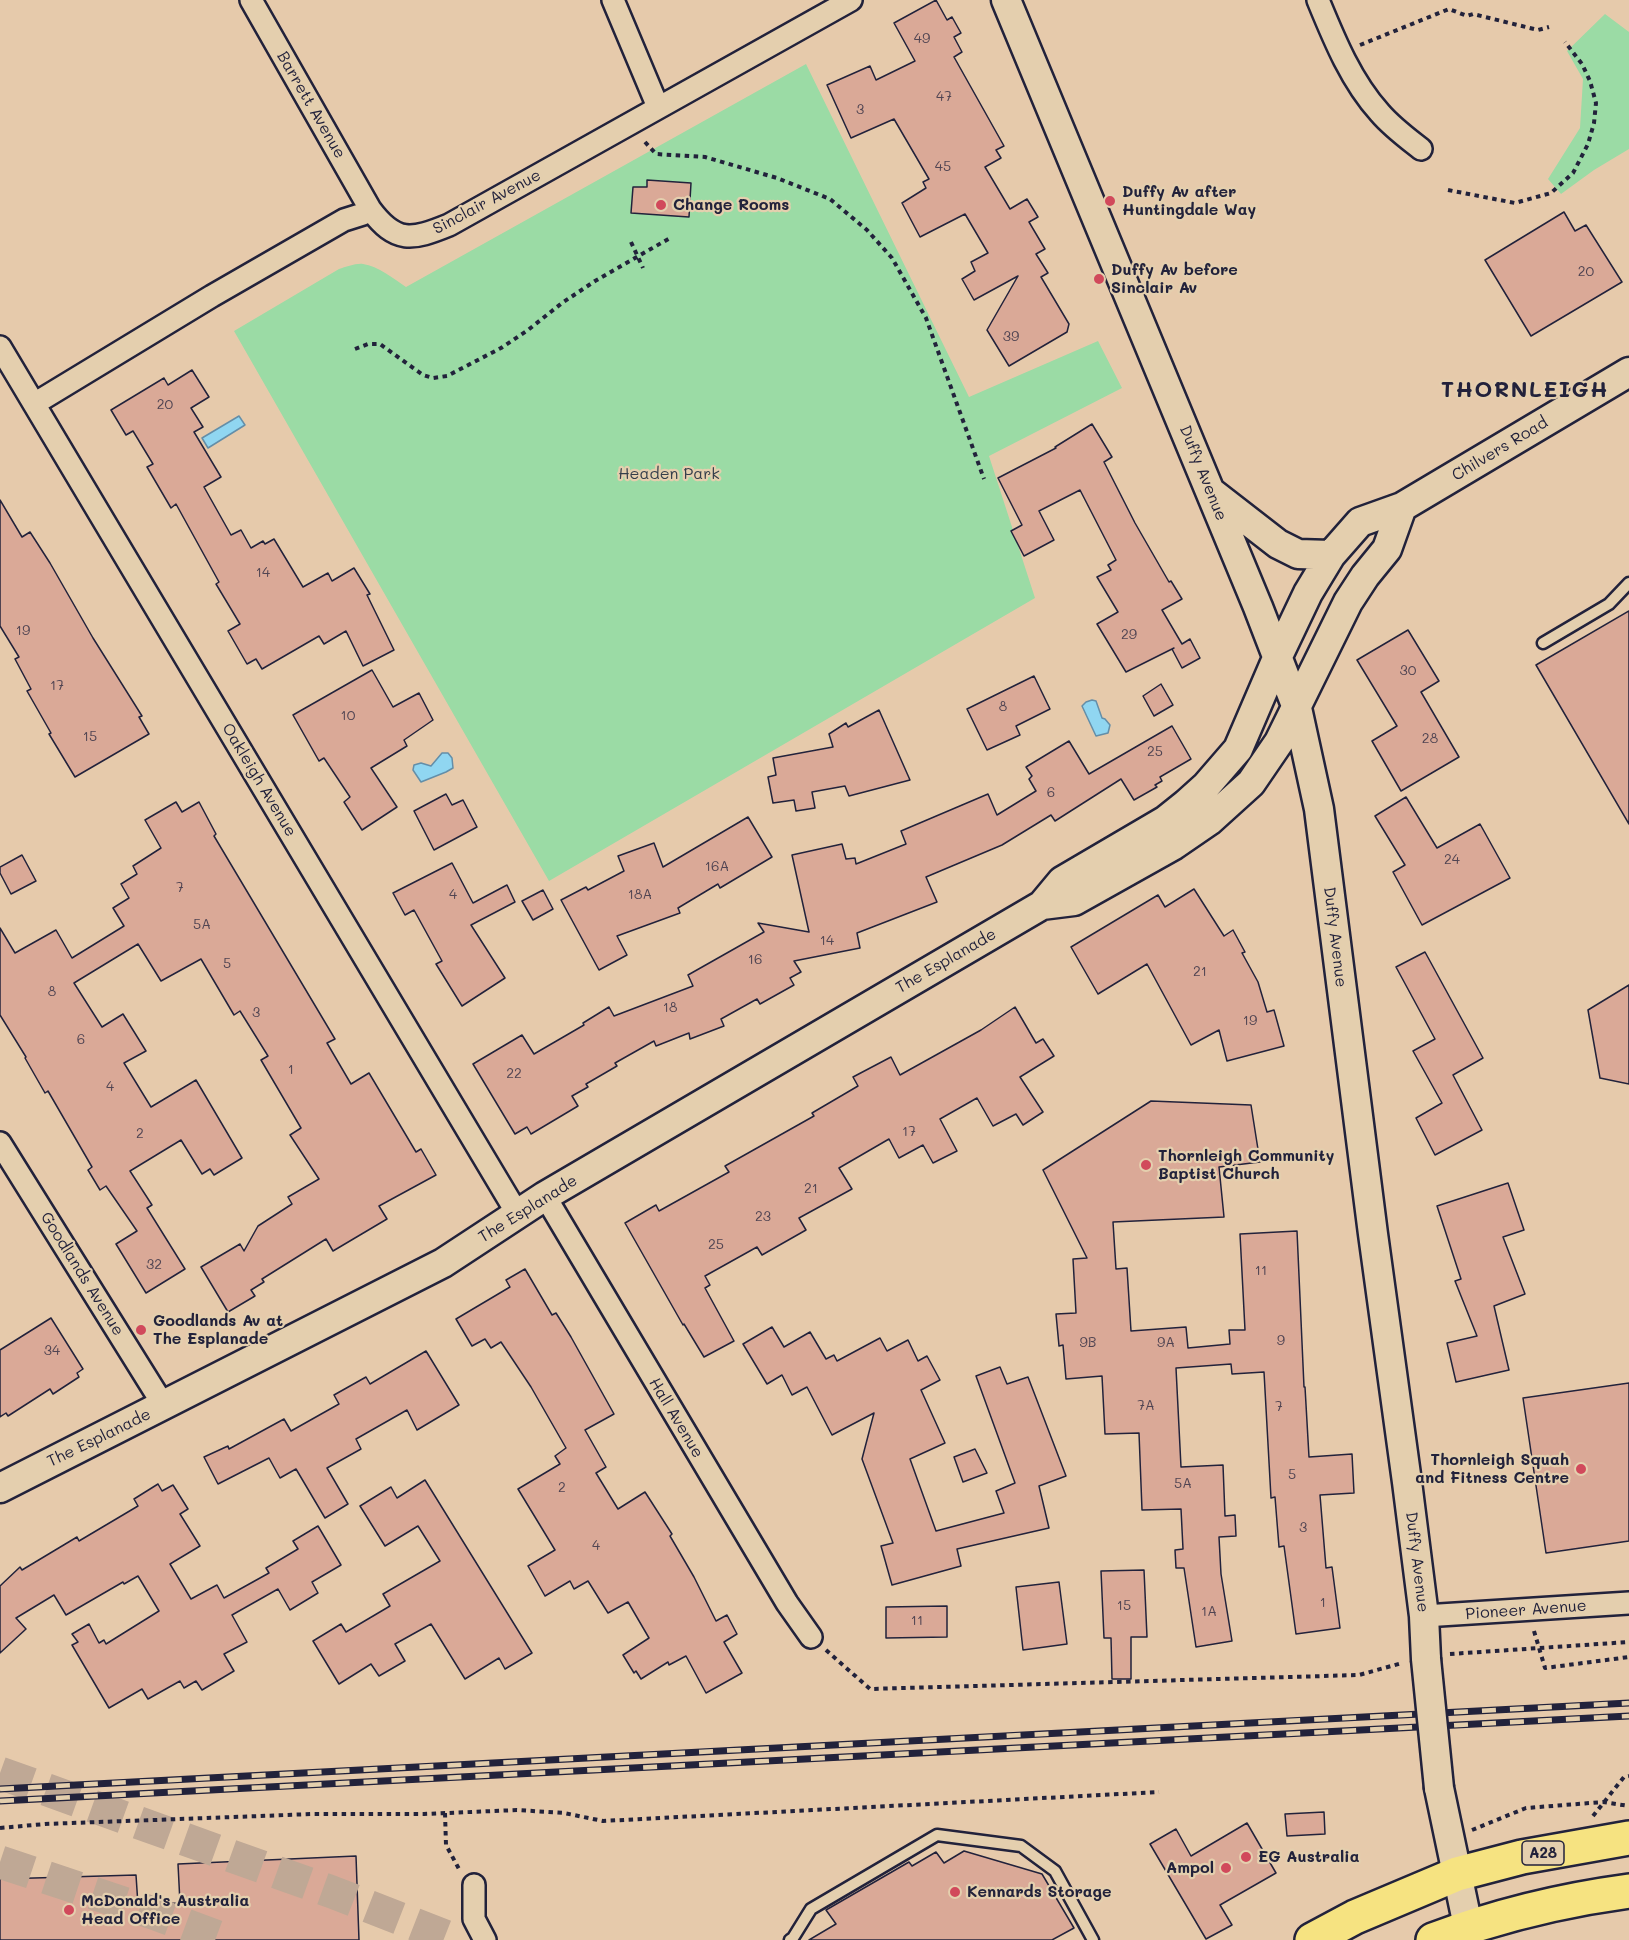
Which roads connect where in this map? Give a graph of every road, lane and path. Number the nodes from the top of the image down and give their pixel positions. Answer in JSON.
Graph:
{"nodes":[{"id":1,"x":251,"y":0,"type":"edge"},
{"id":2,"x":614,"y":0,"type":"edge"},
{"id":3,"x":851,"y":0,"type":"edge"},
{"id":4,"x":1006,"y":0,"type":"edge"},
{"id":5,"x":1318,"y":0,"type":"edge"},
{"id":6,"x":1549,"y":27,"type":"dead end"},
{"id":7,"x":1565,"y":42,"type":"dead end"},
{"id":8,"x":1339,"y":51,"type":"junction"},
{"id":9,"x":658,"y":107,"type":"junction"},
{"id":10,"x":628,"y":124,"type":"junction"},
{"id":11,"x":1421,"y":149,"type":"dead end"},
{"id":12,"x":1448,"y":190,"type":"dead end"},
{"id":13,"x":370,"y":209,"type":"junction"},
{"id":14,"x":670,"y":238,"type":"dead end"},
{"id":15,"x":631,"y":242,"type":"dead end"},
{"id":16,"x":637,"y":256,"type":"junction"},
{"id":17,"x":643,"y":268,"type":"dead end"},
{"id":18,"x":0,"y":347,"type":"edge"},
{"id":19,"x":355,"y":349,"type":"dead end"},
{"id":20,"x":1629,"y":372,"type":"edge"},
{"id":21,"x":34,"y":404,"type":"junction"},
{"id":22,"x":984,"y":479,"type":"dead end"},
{"id":23,"x":1210,"y":491,"type":"junction"},
{"id":24,"x":1402,"y":507,"type":"junction"},
{"id":25,"x":1331,"y":555,"type":"junction"},
{"id":26,"x":1629,"y":583,"type":"edge"},
{"id":27,"x":1344,"y":612,"type":"junction"},
{"id":28,"x":1543,"y":643,"type":"dead end"},
{"id":29,"x":1278,"y":656,"type":"junction"},
{"id":30,"x":1297,"y":708,"type":"junction"},
{"id":31,"x":1238,"y":748,"type":"junction"},
{"id":32,"x":1042,"y":905,"type":"junction"},
{"id":33,"x":0,"y":1143,"type":"edge"},
{"id":34,"x":545,"y":1196,"type":"junction"},
{"id":35,"x":517,"y":1214,"type":"junction"},
{"id":36,"x":164,"y":1406,"type":"junction"},
{"id":37,"x":0,"y":1488,"type":"edge"},
{"id":38,"x":1629,"y":1602,"type":"edge"},
{"id":39,"x":1529,"y":1610,"type":"junction"},
{"id":40,"x":1424,"y":1616,"type":"junction"},
{"id":41,"x":811,"y":1637,"type":"joint"},
{"id":42,"x":1629,"y":1642,"type":"edge"},
{"id":43,"x":1539,"y":1648,"type":"junction"},
{"id":44,"x":1629,"y":1657,"type":"edge"},
{"id":45,"x":1426,"y":1658,"type":"junction"},
{"id":46,"x":1629,"y":1776,"type":"edge"},
{"id":47,"x":1159,"y":1792,"type":"dead end"},
{"id":48,"x":1603,"y":1802,"type":"junction"},
{"id":49,"x":1629,"y":1806,"type":"edge"},
{"id":50,"x":445,"y":1813,"type":"junction"},
{"id":51,"x":0,"y":1828,"type":"edge"},
{"id":52,"x":1449,"y":1837,"type":"junction"},
{"id":53,"x":1629,"y":1838,"type":"edge"},
{"id":54,"x":1569,"y":1847,"type":"junction"},
{"id":55,"x":1458,"y":1874,"type":"junction"},
{"id":56,"x":474,"y":1885,"type":"joint"},
{"id":57,"x":1629,"y":1891,"type":"edge"},
{"id":58,"x":1468,"y":1926,"type":"junction"},
{"id":59,"x":485,"y":1940,"type":"edge"},
{"id":60,"x":790,"y":1940,"type":"edge"},
{"id":61,"x":1093,"y":1940,"type":"edge"},
{"id":62,"x":1312,"y":1940,"type":"edge"},
{"id":63,"x":1433,"y":1940,"type":"edge"}],
"edges":[{"from":1,"to":13,"type":"street","name":"Barrett Avenue"},
{"from":2,"to":9,"type":"street"},
{"from":3,"to":9,"type":"street","name":"Sinclair Avenue"},
{"from":4,"to":23,"type":"main road","name":"Duffy Avenue"},
{"from":5,"to":8,"type":"street"},
{"from":6,"to":8,"type":"path"},
{"from":7,"to":12,"type":"path"},
{"from":8,"to":11,"type":"street"},
{"from":9,"to":10,"type":"street","name":"Sinclair Avenue"},
{"from":10,"to":13,"type":"street","name":"Sinclair Avenue"},
{"from":10,"to":22,"type":"path"},
{"from":13,"to":21,"type":"street"},
{"from":14,"to":16,"type":"path"},
{"from":15,"to":16,"type":"path"},
{"from":16,"to":17,"type":"path"},
{"from":16,"to":19,"type":"path"},
{"from":18,"to":21,"type":"street","name":"Oakleigh Avenue"},
{"from":20,"to":24,"type":"main road","name":"Chilvers Road"},
{"from":21,"to":35,"type":"street","name":"Oakleigh Avenue"},
{"from":23,"to":25,"type":"main road"},
{"from":23,"to":29,"type":"main road","name":"Duffy Avenue"},
{"from":24,"to":25,"type":"main road","name":"Chilvers Road"},
{"from":24,"to":27,"type":"main road"},
{"from":25,"to":29,"type":"main road","name":"Chilvers Road"},
{"from":26,"to":28,"type":"lane"},
{"from":27,"to":29,"type":"main road"},
{"from":27,"to":30,"type":"main road"},
{"from":29,"to":30,"type":"main road","name":"Duffy Avenue"},
{"from":29,"to":31,"type":"main road","name":"The Esplanade"},
{"from":30,"to":31,"type":"main road"},
{"from":30,"to":32,"type":"main road","name":"The Esplanade"},
{"from":30,"to":40,"type":"main road","name":"Duffy Avenue"},
{"from":31,"to":32,"type":"main road","name":"The Esplanade"},
{"from":32,"to":34,"type":"main road","name":"The Esplanade"},
{"from":33,"to":36,"type":"street","name":"Goodlands Avenue"},
{"from":34,"to":35,"type":"main road","name":"The Esplanade"},
{"from":34,"to":41,"type":"street","name":"Hall Avenue"},
{"from":35,"to":36,"type":"main road","name":"The Esplanade"},
{"from":36,"to":37,"type":"main road","name":"The Esplanade"},
{"from":38,"to":39,"type":"street","name":"Pioneer Avenue"},
{"from":39,"to":40,"type":"street","name":"Pioneer Avenue"},
{"from":39,"to":43,"type":"path"},
{"from":40,"to":45,"type":"main road","name":"Duffy Avenue"},
{"from":41,"to":45,"type":"path"},
{"from":42,"to":43,"type":"path"},
{"from":43,"to":44,"type":"path"},
{"from":43,"to":45,"type":"path"},
{"from":45,"to":52,"type":"main road","name":"Duffy Avenue","bridge":true},
{"from":46,"to":48,"type":"path"},
{"from":47,"to":50,"type":"path"},
{"from":48,"to":49,"type":"path"},
{"from":48,"to":52,"type":"path"},
{"from":48,"to":54,"type":"path"},
{"from":50,"to":51,"type":"path"},
{"from":50,"to":56,"type":"path"},
{"from":52,"to":55,"type":"main road","name":"Duffy Avenue"},
{"from":53,"to":54,"type":"highway","number":"A28"},
{"from":54,"to":55,"type":"highway","number":"A28"},
{"from":55,"to":58,"type":"main road","name":"Duffy Avenue"},
{"from":55,"to":62,"type":"highway","number":"A28"},
{"from":56,"to":59,"type":"street"},
{"from":57,"to":58,"type":"highway"},
{"from":58,"to":63,"type":"highway"},
{"from":60,"to":61,"type":"lane"}]}
